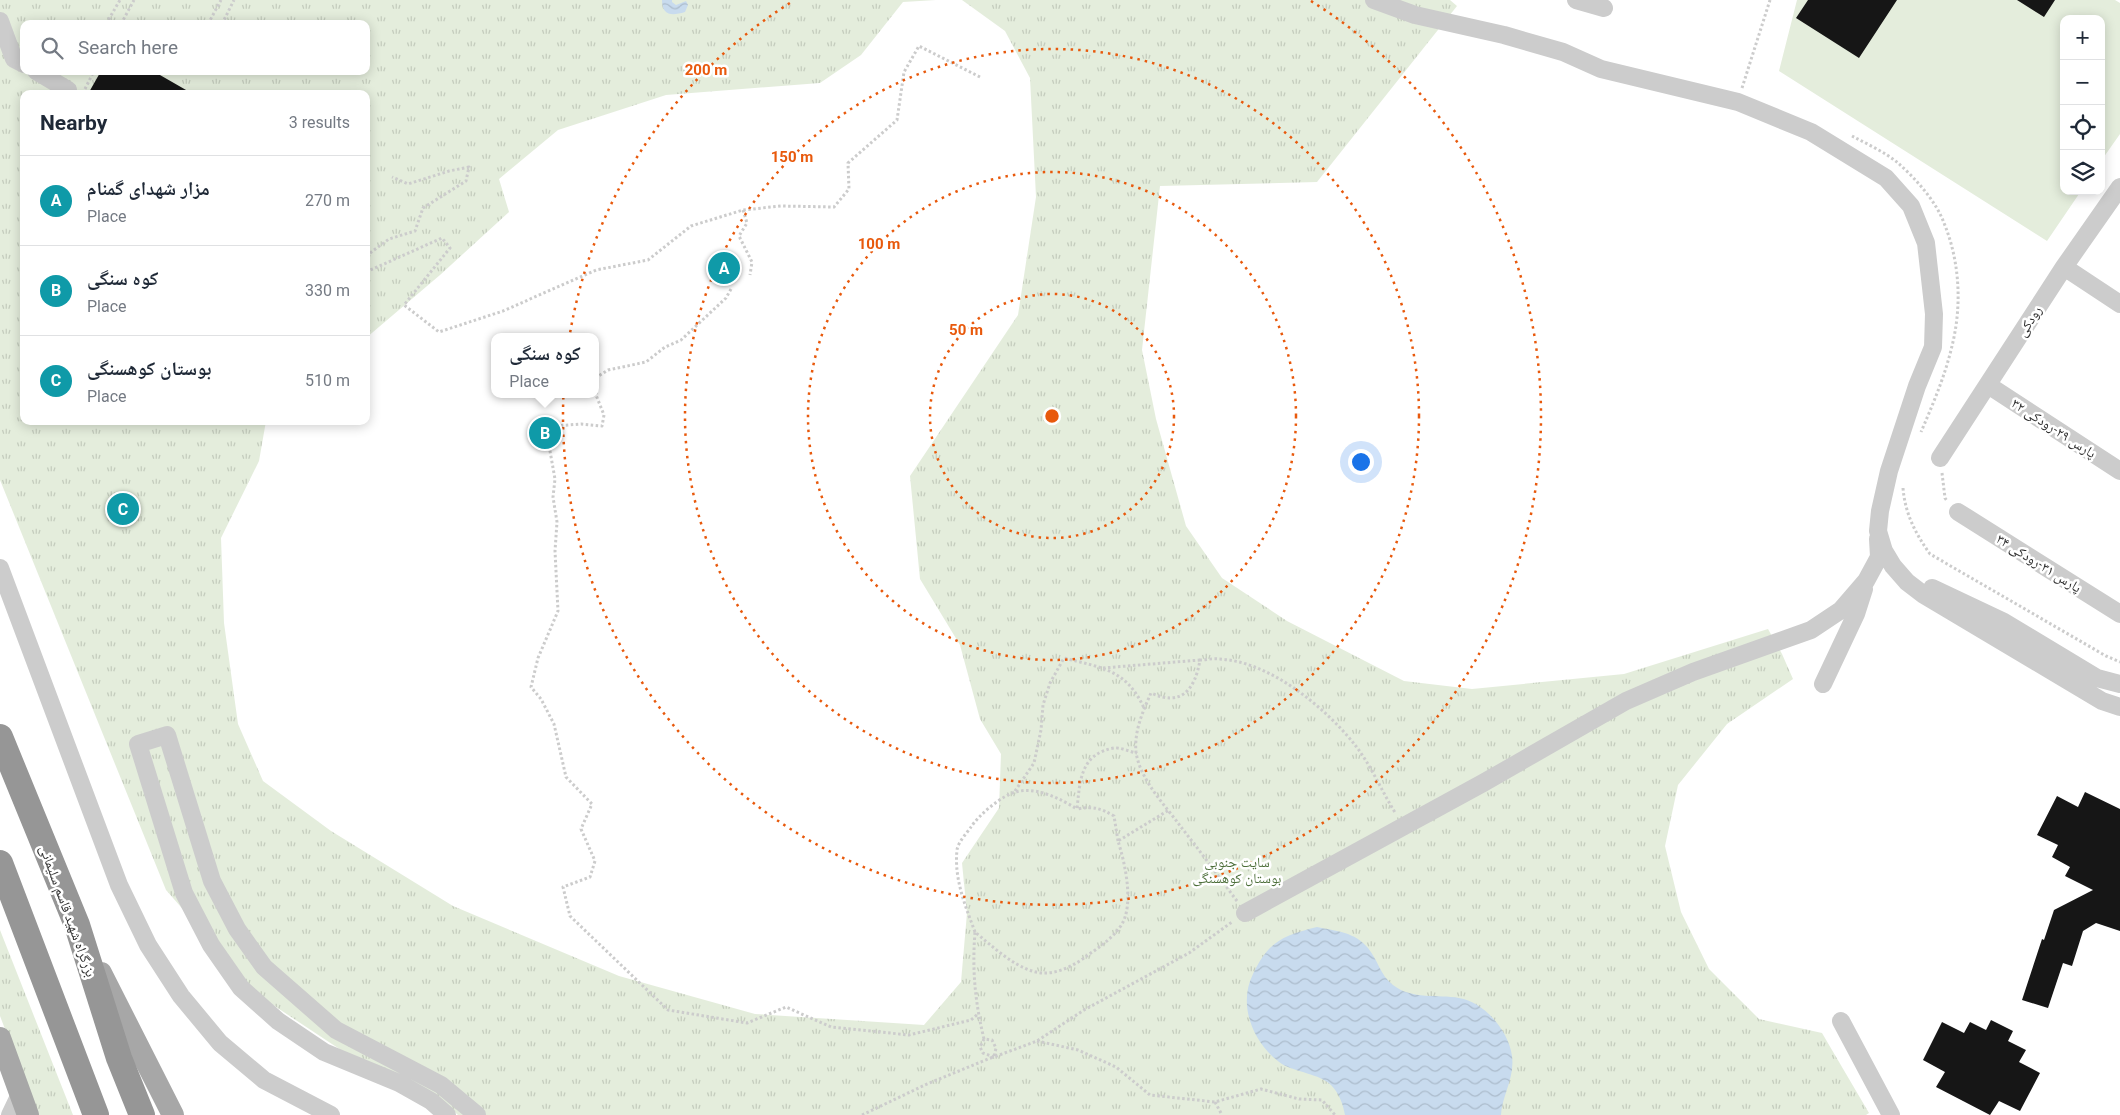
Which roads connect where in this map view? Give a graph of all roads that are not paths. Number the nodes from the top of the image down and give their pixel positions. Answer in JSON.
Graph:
{"nodes":[{"id":1,"x":1374,"y":0,"type":"edge"},
{"id":2,"x":1576,"y":0,"type":"edge"},
{"id":3,"x":1604,"y":8,"type":"dead end"},
{"id":4,"x":0,"y":21,"type":"edge"},
{"id":5,"x":20,"y":62,"type":"edge"},
{"id":6,"x":43,"y":75,"type":"edge"},
{"id":7,"x":71,"y":90,"type":"edge"},
{"id":8,"x":2120,"y":187,"type":"edge"},
{"id":9,"x":2064,"y":267,"type":"junction"},
{"id":10,"x":2120,"y":304,"type":"edge"},
{"id":11,"x":1988,"y":385,"type":"junction"},
{"id":12,"x":1940,"y":458,"type":"road end"},
{"id":13,"x":2120,"y":471,"type":"edge"},
{"id":14,"x":1958,"y":512,"type":"road end"},
{"id":15,"x":1878,"y":531,"type":"junction"},
{"id":16,"x":0,"y":568,"type":"edge"},
{"id":17,"x":1866,"y":581,"type":"junction"},
{"id":18,"x":2120,"y":614,"type":"edge"},
{"id":19,"x":1823,"y":684,"type":"dead end"},
{"id":20,"x":2120,"y":684,"type":"edge"},
{"id":21,"x":2120,"y":707,"type":"edge"},
{"id":22,"x":0,"y":737,"type":"edge"},
{"id":23,"x":0,"y":863,"type":"edge"},
{"id":24,"x":1245,"y":912,"type":"road end"},
{"id":25,"x":77,"y":925,"type":"junction"},
{"id":26,"x":1841,"y":1021,"type":"dead end"},
{"id":27,"x":0,"y":1038,"type":"edge"},
{"id":28,"x":20,"y":1094,"type":"junction"},
{"id":29,"x":10,"y":1115,"type":"edge"},
{"id":30,"x":28,"y":1115,"type":"edge"},
{"id":31,"x":96,"y":1115,"type":"edge"},
{"id":32,"x":142,"y":1115,"type":"edge"},
{"id":33,"x":173,"y":1115,"type":"edge"},
{"id":34,"x":331,"y":1115,"type":"edge"},
{"id":35,"x":447,"y":1115,"type":"edge"},
{"id":36,"x":477,"y":1115,"type":"edge"},
{"id":37,"x":1891,"y":1115,"type":"edge"}],
"edges":[{"from":1,"to":15,"type":"street"},
{"from":2,"to":3,"type":"street"},
{"from":4,"to":5,"type":"street"},
{"from":6,"to":7,"type":"street"},
{"from":8,"to":9,"type":"street","name":"رودکی"},
{"from":9,"to":10,"type":"street"},
{"from":9,"to":11,"type":"street","name":"رودکی"},
{"from":11,"to":12,"type":"street","name":"رودکی"},
{"from":11,"to":13,"type":"street","name":"پارس ۲۹-رودکی ۳۲"},
{"from":14,"to":18,"type":"street","name":"پارس ۳۱-رودکی ۳۴"},
{"from":15,"to":17,"type":"street"},
{"from":15,"to":20,"type":"street"},
{"from":15,"to":21,"type":"street"},
{"from":16,"to":34,"type":"street"},
{"from":17,"to":19,"type":"street"},
{"from":17,"to":24,"type":"street"},
{"from":22,"to":25,"type":"highway","name":"بزرگراه شهید قاسم سلیمانی"},
{"from":23,"to":31,"type":"highway"},
{"from":25,"to":32,"type":"highway","name":"بزرگراه شهید قاسم سلیمانی"},
{"from":25,"to":33,"type":"main road"},
{"from":26,"to":37,"type":"street"},
{"from":27,"to":28,"type":"main road"},
{"from":28,"to":29,"type":"street"},
{"from":28,"to":30,"type":"main road"},
{"from":35,"to":36,"type":"street"}]}
